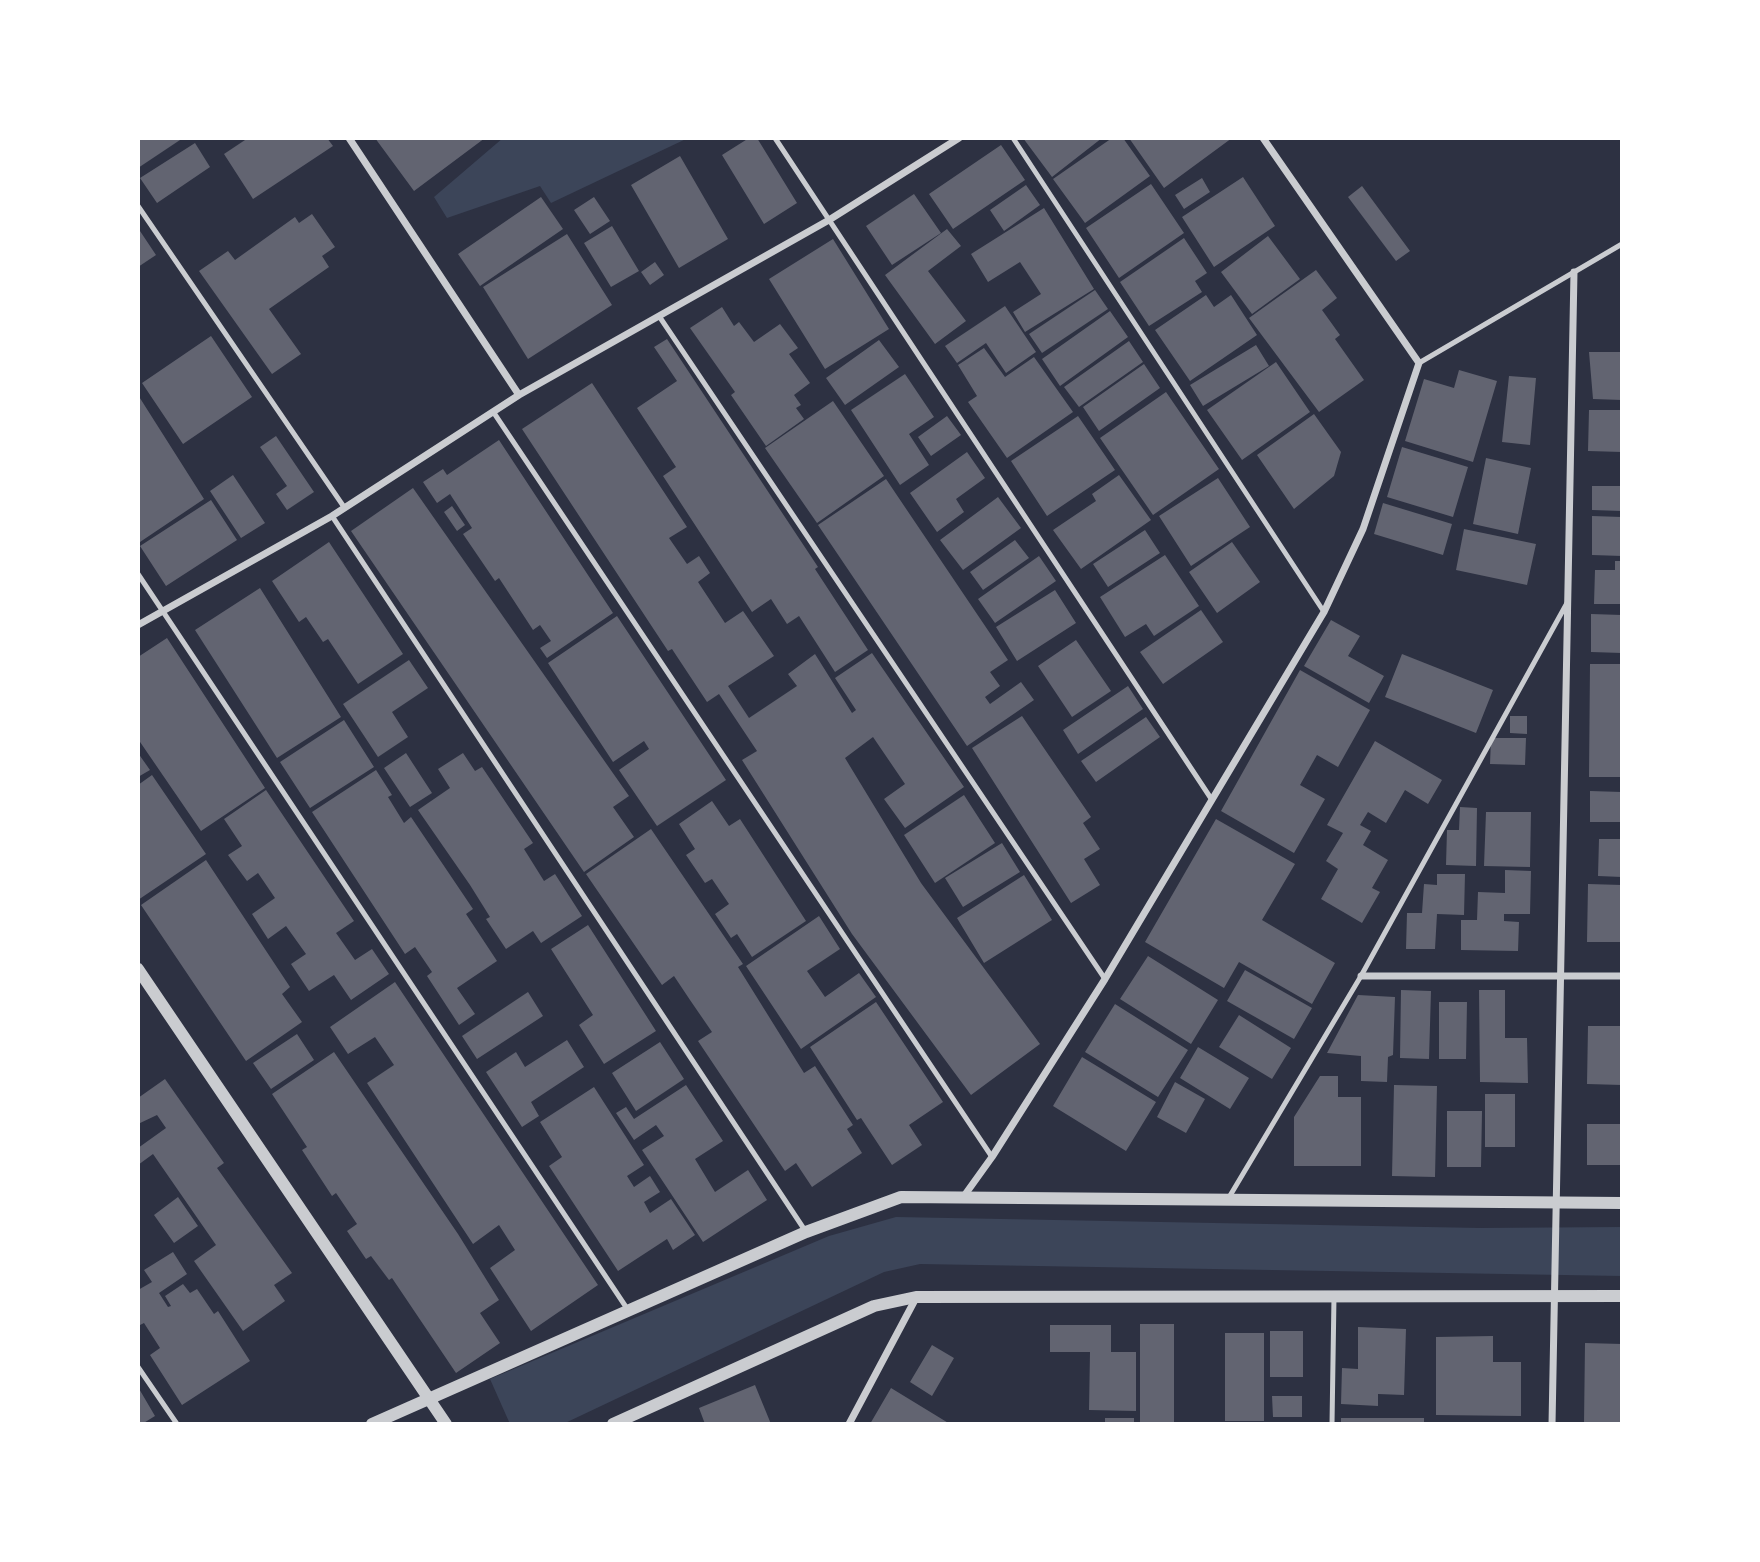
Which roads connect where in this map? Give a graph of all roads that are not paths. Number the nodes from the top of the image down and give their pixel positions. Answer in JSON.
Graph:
{"nodes":[{"id":1,"x":349,"y":138,"type":"edge"},
{"id":2,"x":775,"y":138,"type":"edge"},
{"id":3,"x":959,"y":138,"type":"edge"},
{"id":4,"x":1013,"y":138,"type":"edge"},
{"id":5,"x":1263,"y":138,"type":"edge"},
{"id":6,"x":138,"y":206,"type":"edge"},
{"id":7,"x":829,"y":219,"type":"junction"},
{"id":8,"x":1622,"y":244,"type":"edge"},
{"id":9,"x":1574,"y":272,"type":"junction"},
{"id":10,"x":659,"y":316,"type":"junction"},
{"id":11,"x":1419,"y":363,"type":"junction"},
{"id":12,"x":519,"y":395,"type":"junction"},
{"id":13,"x":494,"y":413,"type":"junction"},
{"id":14,"x":344,"y":507,"type":"junction"},
{"id":15,"x":332,"y":516,"type":"junction"},
{"id":16,"x":138,"y":574,"type":"edge"},
{"id":17,"x":1568,"y":601,"type":"junction"},
{"id":18,"x":162,"y":610,"type":"junction"},
{"id":19,"x":1324,"y":612,"type":"junction"},
{"id":20,"x":138,"y":625,"type":"edge"},
{"id":21,"x":1212,"y":800,"type":"junction"},
{"id":22,"x":138,"y":969,"type":"edge"},
{"id":23,"x":1562,"y":975,"type":"junction"},
{"id":24,"x":1361,"y":976,"type":"junction"},
{"id":25,"x":1622,"y":976,"type":"edge"},
{"id":26,"x":1105,"y":979,"type":"junction"},
{"id":27,"x":992,"y":1157,"type":"junction"},
{"id":28,"x":964,"y":1196,"type":"junction"},
{"id":29,"x":1228,"y":1199,"type":"junction"},
{"id":30,"x":1558,"y":1203,"type":"junction"},
{"id":31,"x":1622,"y":1203,"type":"edge"},
{"id":32,"x":806,"y":1232,"type":"junction"},
{"id":33,"x":1335,"y":1296,"type":"junction"},
{"id":34,"x":1557,"y":1296,"type":"junction"},
{"id":35,"x":1622,"y":1296,"type":"edge"},
{"id":36,"x":916,"y":1297,"type":"junction"},
{"id":37,"x":628,"y":1310,"type":"junction"},
{"id":38,"x":138,"y":1367,"type":"edge"},
{"id":39,"x":429,"y":1398,"type":"junction"},
{"id":40,"x":177,"y":1424,"type":"edge"},
{"id":41,"x":372,"y":1424,"type":"edge"},
{"id":42,"x":446,"y":1424,"type":"edge"},
{"id":43,"x":612,"y":1424,"type":"edge"},
{"id":44,"x":849,"y":1424,"type":"edge"},
{"id":45,"x":1332,"y":1424,"type":"edge"},
{"id":46,"x":1552,"y":1424,"type":"edge"}],
"edges":[{"from":1,"to":12,"type":"street"},
{"from":2,"to":7,"type":"lane"},
{"from":3,"to":7,"type":"street"},
{"from":4,"to":19,"type":"lane"},
{"from":5,"to":11,"type":"street"},
{"from":6,"to":14,"type":"lane"},
{"from":7,"to":10,"type":"street"},
{"from":7,"to":21,"type":"lane"},
{"from":8,"to":9,"type":"lane"},
{"from":9,"to":11,"type":"lane"},
{"from":9,"to":17,"type":"street"},
{"from":10,"to":12,"type":"street"},
{"from":10,"to":26,"type":"lane"},
{"from":11,"to":19,"type":"street"},
{"from":12,"to":13,"type":"street"},
{"from":13,"to":14,"type":"street"},
{"from":13,"to":27,"type":"lane"},
{"from":14,"to":15,"type":"street"},
{"from":15,"to":18,"type":"street"},
{"from":15,"to":32,"type":"lane"},
{"from":16,"to":18,"type":"lane"},
{"from":17,"to":23,"type":"street"},
{"from":17,"to":24,"type":"lane"},
{"from":18,"to":20,"type":"street"},
{"from":18,"to":37,"type":"lane"},
{"from":19,"to":21,"type":"street"},
{"from":21,"to":26,"type":"street"},
{"from":22,"to":39,"type":"street"},
{"from":23,"to":24,"type":"street"},
{"from":23,"to":25,"type":"street"},
{"from":23,"to":30,"type":"street"},
{"from":24,"to":29,"type":"lane"},
{"from":26,"to":27,"type":"street"},
{"from":27,"to":28,"type":"street"},
{"from":28,"to":29,"type":"street"},
{"from":28,"to":32,"type":"street"},
{"from":29,"to":30,"type":"street"},
{"from":30,"to":31,"type":"street"},
{"from":30,"to":34,"type":"street"},
{"from":32,"to":37,"type":"street"},
{"from":33,"to":34,"type":"street"},
{"from":33,"to":36,"type":"street"},
{"from":33,"to":45,"type":"lane"},
{"from":34,"to":35,"type":"street"},
{"from":34,"to":46,"type":"street"},
{"from":36,"to":43,"type":"street"},
{"from":36,"to":44,"type":"street"},
{"from":37,"to":39,"type":"street"},
{"from":38,"to":40,"type":"lane"},
{"from":39,"to":41,"type":"street"},
{"from":39,"to":42,"type":"street"}]}
